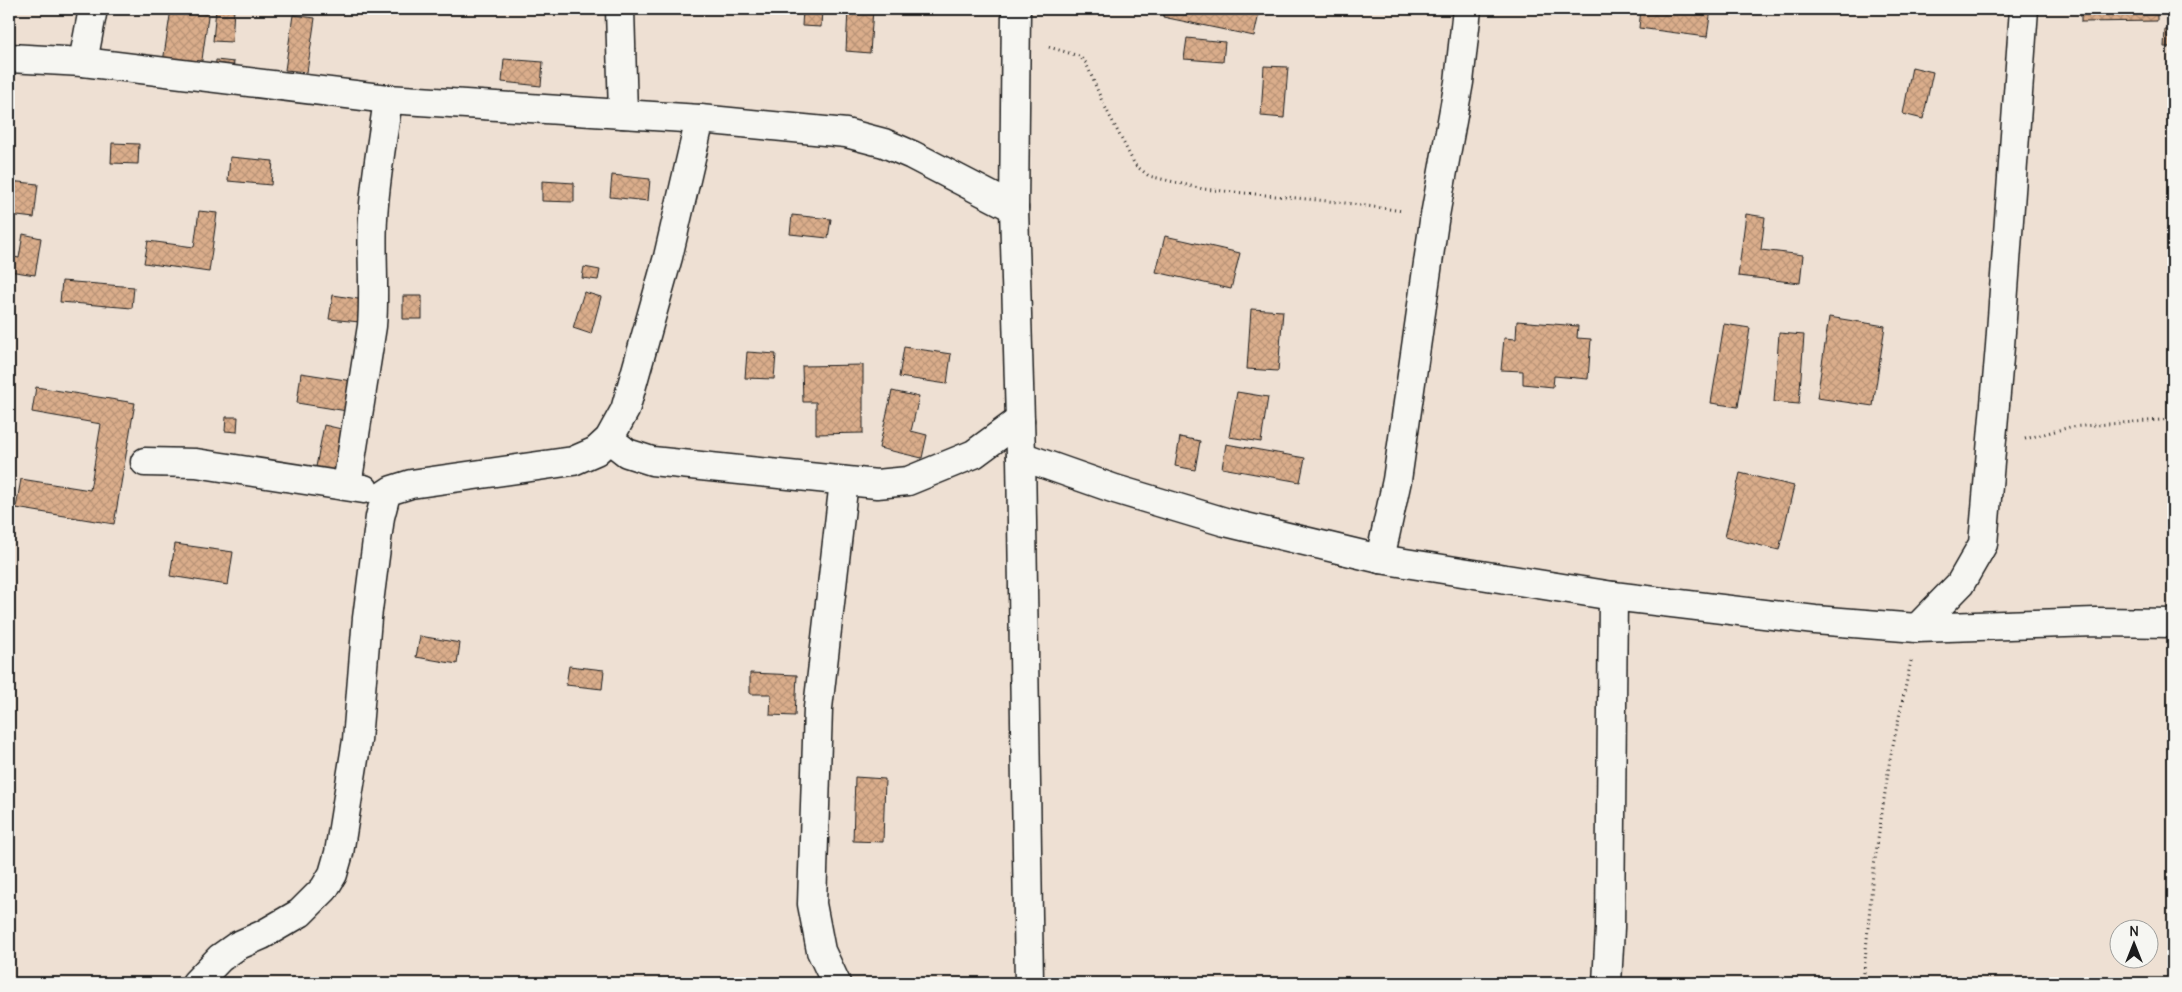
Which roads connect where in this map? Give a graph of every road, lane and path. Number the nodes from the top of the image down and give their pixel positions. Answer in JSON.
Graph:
{"nodes":[{"id":1,"x":93,"y":9,"type":"edge"},
{"id":2,"x":620,"y":9,"type":"edge"},
{"id":3,"x":1016,"y":9,"type":"edge"},
{"id":4,"x":1467,"y":9,"type":"edge"},
{"id":5,"x":2024,"y":9,"type":"edge"},
{"id":6,"x":1015,"y":36,"type":"junction"},
{"id":7,"x":9,"y":58,"type":"edge"},
{"id":8,"x":83,"y":62,"type":"junction"},
{"id":9,"x":388,"y":99,"type":"junction"},
{"id":10,"x":623,"y":114,"type":"junction"},
{"id":11,"x":700,"y":119,"type":"junction"},
{"id":12,"x":1014,"y":208,"type":"junction"},
{"id":13,"x":1434,"y":221,"type":"junction"},
{"id":14,"x":2173,"y":419,"type":"edge"},
{"id":15,"x":1020,"y":420,"type":"junction"},
{"id":16,"x":609,"y":439,"type":"junction"},
{"id":17,"x":1992,"y":452,"type":"junction"},
{"id":18,"x":1021,"y":456,"type":"junction"},
{"id":19,"x":145,"y":462,"type":"dead end"},
{"id":20,"x":844,"y":481,"type":"junction"},
{"id":21,"x":347,"y":485,"type":"junction"},
{"id":22,"x":386,"y":494,"type":"junction"},
{"id":23,"x":1380,"y":559,"type":"junction"},
{"id":24,"x":1613,"y":596,"type":"junction"},
{"id":25,"x":2173,"y":623,"type":"edge"},
{"id":26,"x":1917,"y":628,"type":"junction"},
{"id":27,"x":196,"y":983,"type":"edge"},
{"id":28,"x":836,"y":983,"type":"edge"},
{"id":29,"x":1030,"y":983,"type":"edge"},
{"id":30,"x":1607,"y":983,"type":"edge"},
{"id":31,"x":1863,"y":983,"type":"edge"}],
"edges":[{"from":1,"to":8,"type":"street"},
{"from":2,"to":10,"type":"street"},
{"from":3,"to":6,"type":"street"},
{"from":4,"to":13,"type":"street"},
{"from":5,"to":17,"type":"street"},
{"from":6,"to":12,"type":"street"},
{"from":6,"to":13,"type":"path"},
{"from":7,"to":8,"type":"street"},
{"from":8,"to":9,"type":"street"},
{"from":9,"to":10,"type":"street"},
{"from":9,"to":21,"type":"street"},
{"from":10,"to":11,"type":"street"},
{"from":11,"to":12,"type":"street"},
{"from":11,"to":16,"type":"street"},
{"from":12,"to":15,"type":"street"},
{"from":13,"to":23,"type":"street"},
{"from":14,"to":17,"type":"path"},
{"from":15,"to":18,"type":"street"},
{"from":15,"to":20,"type":"street"},
{"from":16,"to":20,"type":"street"},
{"from":16,"to":22,"type":"street"},
{"from":17,"to":26,"type":"street"},
{"from":18,"to":23,"type":"street"},
{"from":18,"to":29,"type":"street"},
{"from":19,"to":21,"type":"street"},
{"from":20,"to":28,"type":"street"},
{"from":21,"to":22,"type":"street"},
{"from":22,"to":27,"type":"street"},
{"from":23,"to":24,"type":"street"},
{"from":24,"to":26,"type":"street"},
{"from":24,"to":30,"type":"street"},
{"from":25,"to":26,"type":"street"},
{"from":26,"to":31,"type":"path"}]}
